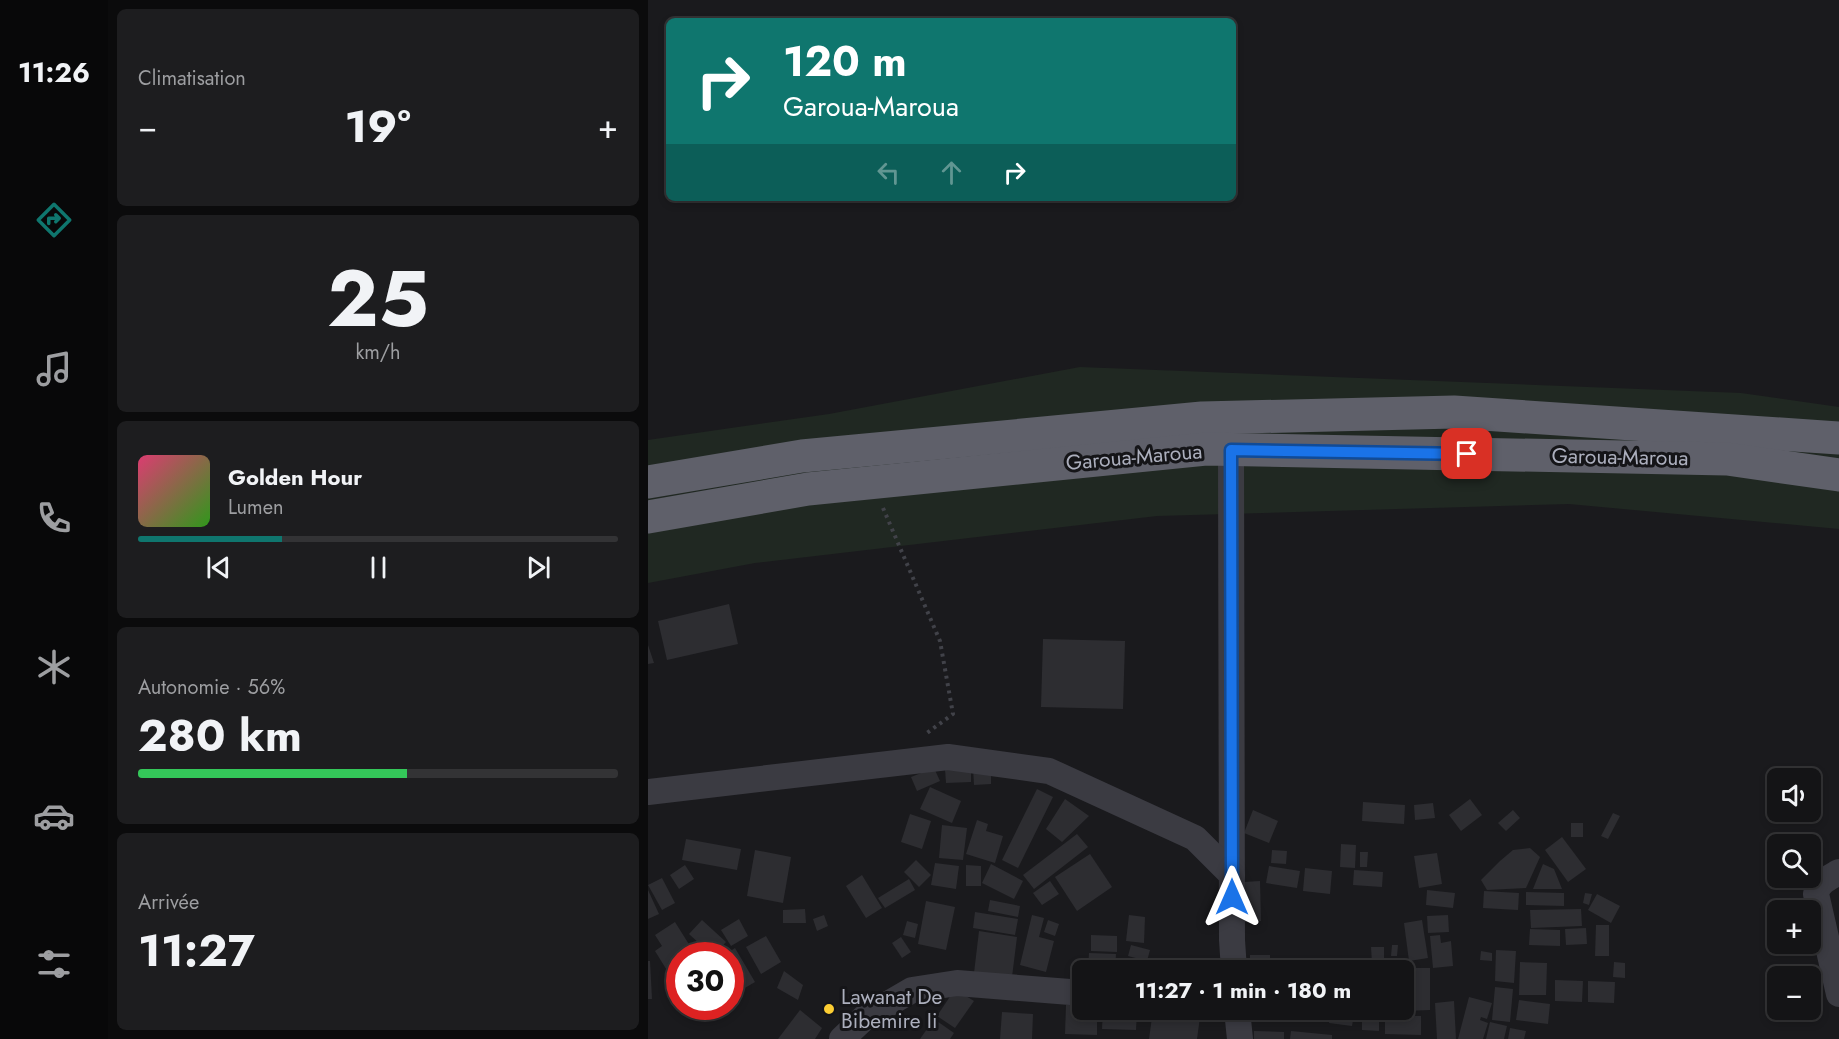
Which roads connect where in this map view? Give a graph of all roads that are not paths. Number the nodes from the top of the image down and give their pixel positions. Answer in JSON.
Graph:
{"nodes":[{"id":1,"x":1839,"y":438,"type":"edge"},
{"id":2,"x":1231,"y":450,"type":"junction"},
{"id":3,"x":1839,"y":475,"type":"edge"},
{"id":4,"x":648,"y":482,"type":"edge"},
{"id":5,"x":648,"y":517,"type":"edge"},
{"id":6,"x":648,"y":792,"type":"edge"},
{"id":7,"x":1839,"y":873,"type":"edge"},
{"id":8,"x":1232,"y":875,"type":"junction"},
{"id":9,"x":1233,"y":960,"type":"edge"},
{"id":10,"x":1072,"y":992,"type":"edge"},
{"id":11,"x":1839,"y":994,"type":"edge"},
{"id":12,"x":1238,"y":1020,"type":"edge"},
{"id":13,"x":842,"y":1039,"type":"edge"},
{"id":14,"x":1240,"y":1039,"type":"edge"}],
"edges":[{"from":1,"to":4,"type":"highway","name":"Garoua-Maroua"},
{"from":2,"to":3,"type":"highway","name":"Garoua-Maroua"},
{"from":2,"to":5,"type":"highway","name":"Garoua-Maroua"},
{"from":2,"to":8,"type":"street"},
{"from":6,"to":8,"type":"street"},
{"from":7,"to":11,"type":"street"},
{"from":8,"to":9,"type":"street"},
{"from":10,"to":13,"type":"street"},
{"from":12,"to":14,"type":"street"}]}
